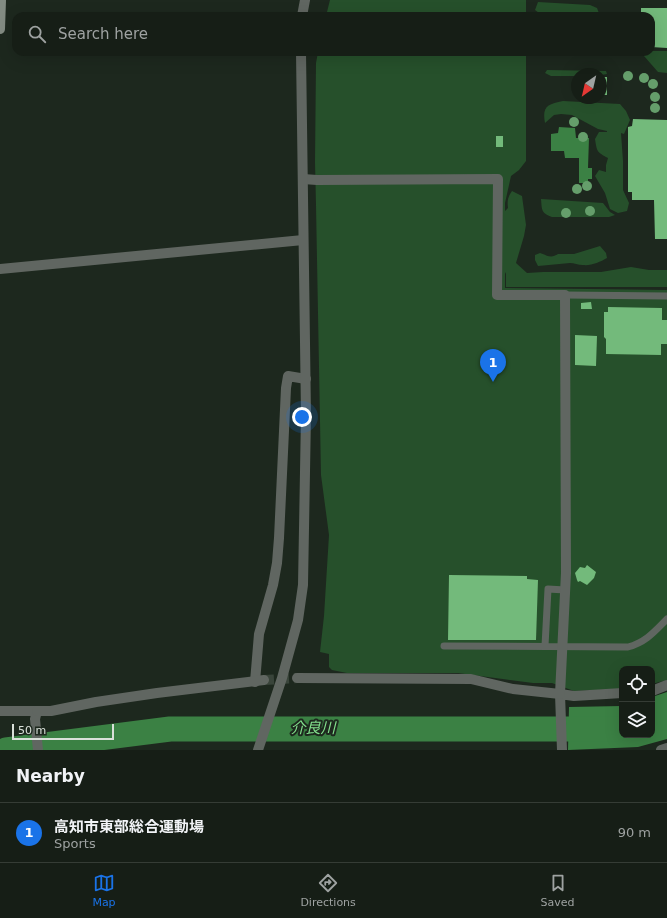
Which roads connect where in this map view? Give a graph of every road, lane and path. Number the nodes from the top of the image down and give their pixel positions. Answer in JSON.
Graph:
{"nodes":[{"id":1,"x":1,"y":0,"type":"edge"},
{"id":2,"x":305,"y":0,"type":"edge"},
{"id":3,"x":303,"y":12,"type":"edge"},
{"id":4,"x":0,"y":29,"type":"edge"},
{"id":5,"x":301,"y":56,"type":"edge"},
{"id":6,"x":303,"y":179,"type":"junction"},
{"id":7,"x":303,"y":240,"type":"junction"},
{"id":8,"x":0,"y":269,"type":"edge"},
{"id":9,"x":565,"y":295,"type":"junction"},
{"id":10,"x":667,"y":296,"type":"edge"},
{"id":11,"x":306,"y":379,"type":"junction"},
{"id":12,"x":565,"y":590,"type":"junction"},
{"id":13,"x":667,"y":619,"type":"edge"},
{"id":14,"x":444,"y":646,"type":"dead end"},
{"id":15,"x":545,"y":646,"type":"junction"},
{"id":16,"x":562,"y":646,"type":"junction"},
{"id":17,"x":297,"y":678,"type":"tunnel mouth"},
{"id":18,"x":667,"y":685,"type":"edge"},
{"id":19,"x":655,"y":690,"type":"edge"},
{"id":20,"x":619,"y":693,"type":"edge"},
{"id":21,"x":560,"y":694,"type":"junction"},
{"id":22,"x":0,"y":711,"type":"edge"},
{"id":23,"x":36,"y":715,"type":"junction"},
{"id":24,"x":667,"y":748,"type":"edge"},
{"id":25,"x":38,"y":750,"type":"edge"},
{"id":26,"x":258,"y":750,"type":"edge"},
{"id":27,"x":562,"y":750,"type":"edge"},
{"id":28,"x":661,"y":750,"type":"edge"}],
"edges":[{"from":1,"to":4,"type":"main road"},
{"from":2,"to":3,"type":"street"},
{"from":5,"to":6,"type":"street"},
{"from":6,"to":7,"type":"street"},
{"from":6,"to":9,"type":"street"},
{"from":7,"to":8,"type":"street"},
{"from":7,"to":11,"type":"street"},
{"from":9,"to":10,"type":"lane"},
{"from":9,"to":12,"type":"street"},
{"from":11,"to":23,"type":"street"},
{"from":11,"to":26,"type":"street"},
{"from":12,"to":15,"type":"lane"},
{"from":12,"to":16,"type":"street"},
{"from":13,"to":16,"type":"lane"},
{"from":14,"to":15,"type":"lane"},
{"from":15,"to":16,"type":"lane"},
{"from":16,"to":21,"type":"street"},
{"from":17,"to":21,"type":"street"},
{"from":18,"to":19,"type":"street"},
{"from":20,"to":21,"type":"street"},
{"from":21,"to":27,"type":"street"},
{"from":22,"to":23,"type":"street"},
{"from":23,"to":25,"type":"street"},
{"from":24,"to":28,"type":"street"}]}
